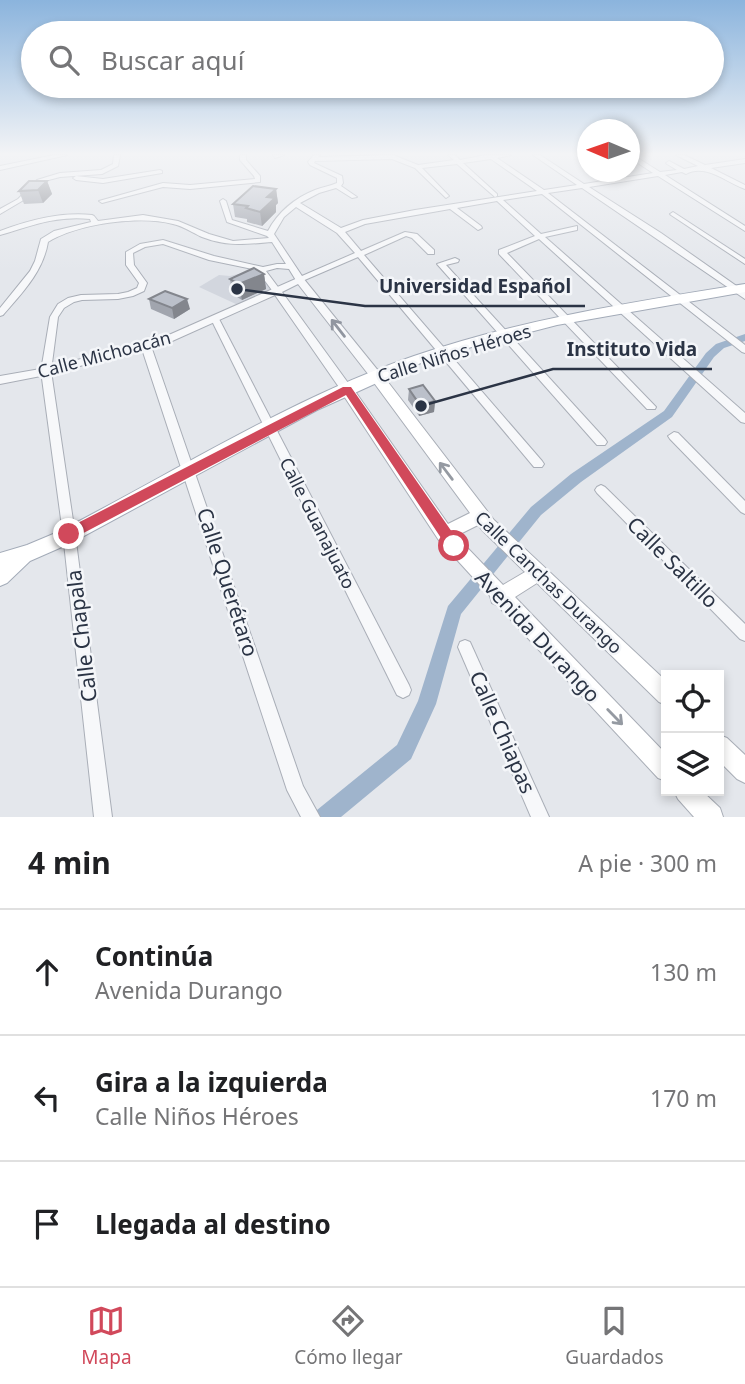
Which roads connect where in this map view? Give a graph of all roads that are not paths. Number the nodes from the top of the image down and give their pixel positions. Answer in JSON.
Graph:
{"nodes":[{"id":1,"x":27,"y":193,"type":"edge"},
{"id":2,"x":132,"y":193,"type":"edge"},
{"id":3,"x":310,"y":193,"type":"edge"},
{"id":4,"x":350,"y":193,"type":"edge"},
{"id":5,"x":443,"y":193,"type":"edge"},
{"id":6,"x":493,"y":193,"type":"edge"},
{"id":7,"x":543,"y":193,"type":"edge"},
{"id":8,"x":544,"y":193,"type":"edge"},
{"id":9,"x":593,"y":193,"type":"edge"},
{"id":10,"x":691,"y":193,"type":"edge"},
{"id":11,"x":446,"y":196,"type":"dead end"},
{"id":12,"x":354,"y":197,"type":"dead end"},
{"id":13,"x":497,"y":197,"type":"junction"},
{"id":14,"x":102,"y":201,"type":"dead end"},
{"id":15,"x":223,"y":201,"type":"dead end"},
{"id":16,"x":408,"y":203,"type":"dead end"},
{"id":17,"x":296,"y":204,"type":"junction"},
{"id":18,"x":452,"y":207,"type":"junction"},
{"id":19,"x":0,"y":212,"type":"edge"},
{"id":20,"x":415,"y":212,"type":"junction"},
{"id":21,"x":673,"y":214,"type":"dead end"},
{"id":22,"x":96,"y":224,"type":"junction"},
{"id":23,"x":478,"y":228,"type":"dead end"},
{"id":24,"x":574,"y":228,"type":"dead end"},
{"id":25,"x":745,"y":229,"type":"edge"},
{"id":26,"x":340,"y":231,"type":"junction"},
{"id":27,"x":0,"y":233,"type":"edge"},
{"id":28,"x":271,"y":237,"type":"junction"},
{"id":29,"x":539,"y":237,"type":"junction"},
{"id":30,"x":430,"y":252,"type":"dead end"},
{"id":31,"x":360,"y":254,"type":"junction"},
{"id":32,"x":455,"y":260,"type":"dead end"},
{"id":33,"x":745,"y":262,"type":"edge"},
{"id":34,"x":291,"y":267,"type":"junction"},
{"id":35,"x":261,"y":269,"type":"junction"},
{"id":36,"x":300,"y":280,"type":"junction"},
{"id":37,"x":277,"y":290,"type":"junction"},
{"id":38,"x":742,"y":291,"type":"edge"},
{"id":39,"x":678,"y":299,"type":"junction"},
{"id":40,"x":622,"y":308,"type":"junction"},
{"id":41,"x":0,"y":313,"type":"edge"},
{"id":42,"x":215,"y":319,"type":"junction"},
{"id":43,"x":565,"y":320,"type":"junction"},
{"id":44,"x":504,"y":335,"type":"junction"},
{"id":45,"x":146,"y":346,"type":"junction"},
{"id":46,"x":745,"y":350,"type":"edge"},
{"id":47,"x":444,"y":352,"type":"junction"},
{"id":48,"x":46,"y":371,"type":"junction"},
{"id":49,"x":376,"y":376,"type":"junction"},
{"id":50,"x":0,"y":380,"type":"edge"},
{"id":51,"x":347,"y":390,"type":"junction"},
{"id":52,"x":651,"y":407,"type":"dead end"},
{"id":53,"x":745,"y":419,"type":"edge"},
{"id":54,"x":270,"y":428,"type":"junction"},
{"id":55,"x":674,"y":436,"type":"dead end"},
{"id":56,"x":601,"y":442,"type":"dead end"},
{"id":57,"x":538,"y":464,"type":"dead end"},
{"id":58,"x":191,"y":470,"type":"junction"},
{"id":59,"x":601,"y":489,"type":"dead end"},
{"id":60,"x":745,"y":509,"type":"edge"},
{"id":61,"x":484,"y":520,"type":"junction"},
{"id":62,"x":69,"y":534,"type":"junction"},
{"id":63,"x":449,"y":540,"type":"junction"},
{"id":64,"x":32,"y":551,"type":"junction"},
{"id":65,"x":0,"y":561,"type":"edge"},
{"id":66,"x":538,"y":573,"type":"junction"},
{"id":67,"x":0,"y":577,"type":"edge"},
{"id":68,"x":499,"y":597,"type":"junction"},
{"id":69,"x":745,"y":634,"type":"edge"},
{"id":70,"x":465,"y":647,"type":"dead end"},
{"id":71,"x":403,"y":690,"type":"dead end"},
{"id":72,"x":661,"y":690,"type":"edge"},
{"id":73,"x":724,"y":751,"type":"edge"},
{"id":74,"x":661,"y":765,"type":"edge"},
{"id":75,"x":745,"y":771,"type":"edge"},
{"id":76,"x":691,"y":796,"type":"edge"},
{"id":77,"x":308,"y":814,"type":"edge"},
{"id":78,"x":103,"y":817,"type":"edge"},
{"id":79,"x":540,"y":817,"type":"edge"},
{"id":80,"x":711,"y":817,"type":"edge"}],
"edges":[{"from":1,"to":19,"type":"street"},
{"from":2,"to":14,"type":"street"},
{"from":3,"to":17,"type":"street"},
{"from":4,"to":12,"type":"street"},
{"from":5,"to":11,"type":"street"},
{"from":6,"to":13,"type":"street"},
{"from":7,"to":13,"type":"street"},
{"from":8,"to":39,"type":"street"},
{"from":9,"to":38,"type":"street"},
{"from":10,"to":25,"type":"street"},
{"from":13,"to":18,"type":"street"},
{"from":13,"to":29,"type":"street"},
{"from":15,"to":28,"type":"street"},
{"from":16,"to":20,"type":"street"},
{"from":17,"to":26,"type":"street"},
{"from":17,"to":28,"type":"street"},
{"from":18,"to":20,"type":"street"},
{"from":18,"to":23,"type":"street"},
{"from":20,"to":26,"type":"street"},
{"from":21,"to":33,"type":"street"},
{"from":22,"to":27,"type":"street"},
{"from":22,"to":28,"type":"street"},
{"from":22,"to":41,"type":"street"},
{"from":24,"to":29,"type":"street"},
{"from":26,"to":31,"type":"street"},
{"from":28,"to":34,"type":"street","name":"Calle Canchas Durango"},
{"from":29,"to":40,"type":"street"},
{"from":29,"to":43,"type":"street"},
{"from":30,"to":31,"type":"street","name":"Calle Michoacán"},
{"from":31,"to":36,"type":"street","name":"Calle Michoacán"},
{"from":31,"to":47,"type":"street"},
{"from":32,"to":44,"type":"street"},
{"from":34,"to":35,"type":"street"},
{"from":34,"to":36,"type":"street","name":"Calle Canchas Durango"},
{"from":35,"to":37,"type":"street"},
{"from":35,"to":48,"type":"street","name":"Calle Chapala"},
{"from":36,"to":37,"type":"street","name":"Calle Michoacán"},
{"from":49,"to":36,"type":"street","name":"Calle Canchas Durango","one_way":true},
{"from":37,"to":42,"type":"street","name":"Calle Michoacán"},
{"from":37,"to":51,"type":"street"},
{"from":38,"to":39,"type":"main road","name":"Calle Niños Héroes"},
{"from":39,"to":40,"type":"main road","name":"Calle Niños Héroes"},
{"from":39,"to":46,"type":"street"},
{"from":40,"to":43,"type":"main road","name":"Calle Niños Héroes"},
{"from":40,"to":53,"type":"street"},
{"from":42,"to":45,"type":"street","name":"Calle Michoacán"},
{"from":42,"to":54,"type":"street","name":"Calle Guanajuato"},
{"from":43,"to":44,"type":"main road","name":"Calle Niños Héroes"},
{"from":43,"to":52,"type":"street"},
{"from":44,"to":47,"type":"main road","name":"Calle Niños Héroes"},
{"from":44,"to":56,"type":"street"},
{"from":45,"to":48,"type":"street","name":"Calle Michoacán"},
{"from":45,"to":58,"type":"street","name":"Calle Querétaro"},
{"from":47,"to":49,"type":"main road","name":"Calle Niños Héroes"},
{"from":47,"to":57,"type":"street"},
{"from":48,"to":50,"type":"street","name":"Calle Michoacán"},
{"from":48,"to":62,"type":"street","name":"Calle Chapala"},
{"from":49,"to":51,"type":"main road","name":"Calle Niños Héroes"},
{"from":61,"to":49,"type":"main road","name":"Calle Canchas Durango","one_way":true},
{"from":51,"to":54,"type":"main road","name":"Calle Niños Héroes"},
{"from":51,"to":63,"type":"main road","name":"Avenida Durango"},
{"from":54,"to":58,"type":"main road","name":"Calle Niños Héroes"},
{"from":54,"to":71,"type":"street","name":"Calle Guanajuato"},
{"from":55,"to":60,"type":"street"},
{"from":58,"to":62,"type":"main road","name":"Calle Niños Héroes"},
{"from":58,"to":77,"type":"street","name":"Calle Querétaro"},
{"from":59,"to":69,"type":"street","name":"Calle Saltillo"},
{"from":61,"to":63,"type":"main road"},
{"from":61,"to":66,"type":"main road","name":"Calle Canchas Durango"},
{"from":62,"to":64,"type":"main road","name":"Calle Niños Héroes"},
{"from":62,"to":78,"type":"street","name":"Calle Chapala"},
{"from":63,"to":68,"type":"main road","name":"Avenida Durango"},
{"from":64,"to":65,"type":"main road","name":"Calle Niños Héroes"},
{"from":64,"to":67,"type":"main road","name":"Calle Niños Héroes"},
{"from":66,"to":68,"type":"main road"},
{"from":66,"to":72,"type":"main road","name":"Calle Canchas Durango"},
{"from":68,"to":74,"type":"main road","name":"Avenida Durango","one_way":true},
{"from":70,"to":79,"type":"street","name":"Calle Chiapas"},
{"from":73,"to":75,"type":"main road"},
{"from":76,"to":80,"type":"main road"}]}
